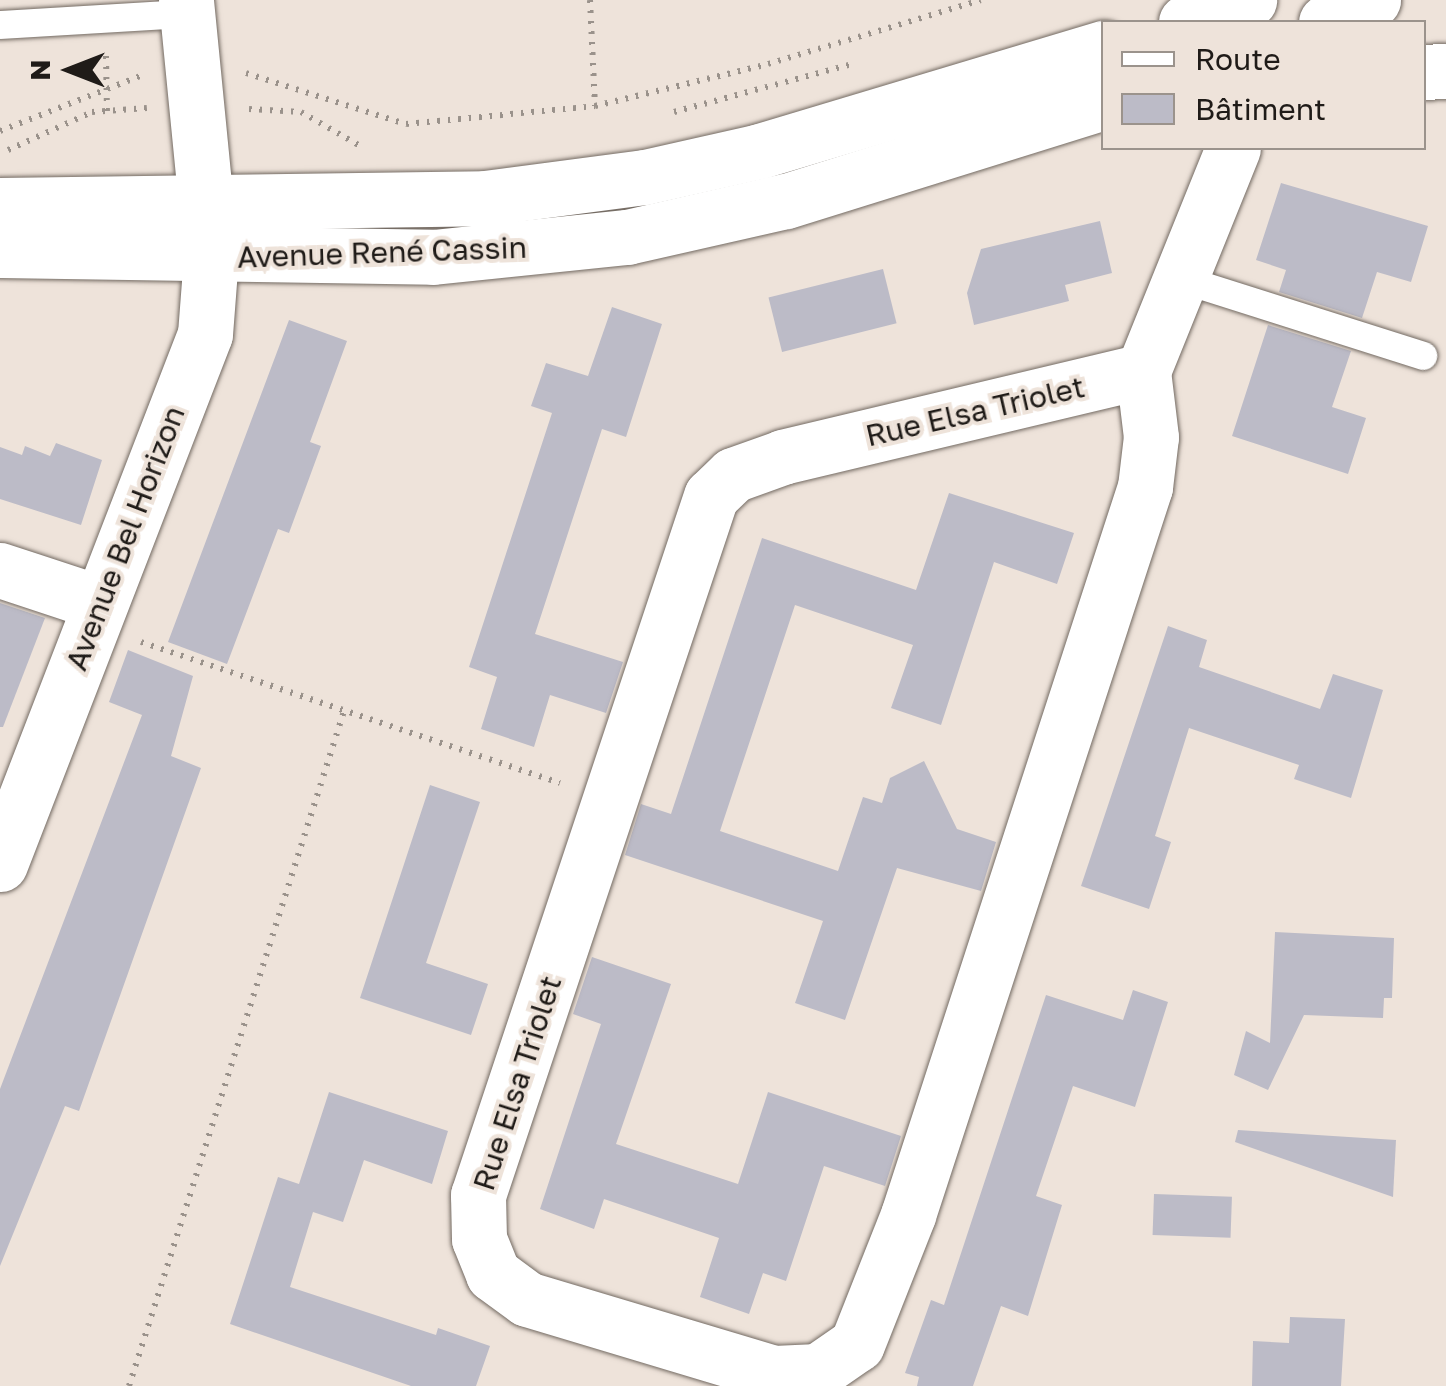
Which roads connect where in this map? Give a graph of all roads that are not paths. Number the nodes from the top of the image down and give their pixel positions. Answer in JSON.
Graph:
{"nodes":[{"id":1,"x":1249,"y":0,"type":"edge"},
{"id":2,"x":1373,"y":0,"type":"edge"},
{"id":3,"x":187,"y":7,"type":"edge"},
{"id":4,"x":1192,"y":20,"type":"edge"},
{"id":5,"x":1330,"y":20,"type":"edge"},
{"id":6,"x":0,"y":25,"type":"edge"},
{"id":7,"x":1101,"y":49,"type":"edge"},
{"id":8,"x":1101,"y":103,"type":"edge"},
{"id":9,"x":1232,"y":150,"type":"edge"},
{"id":10,"x":0,"y":205,"type":"edge"},
{"id":11,"x":206,"y":230,"type":"junction"},
{"id":12,"x":0,"y":250,"type":"edge"},
{"id":13,"x":1184,"y":280,"type":"junction"},
{"id":14,"x":1423,"y":356,"type":"dead end"},
{"id":15,"x":1143,"y":371,"type":"junction"},
{"id":16,"x":0,"y":570,"type":"edge"},
{"id":17,"x":96,"y":614,"type":"junction"},
{"id":18,"x":0,"y":864,"type":"edge"}],
"edges":[{"from":1,"to":4,"type":"street"},
{"from":2,"to":5,"type":"street"},
{"from":3,"to":6,"type":"lane"},
{"from":3,"to":11,"type":"street","name":"Avenue Bel Horizon"},
{"from":7,"to":11,"type":"street","name":"Avenue René Cassin"},
{"from":8,"to":11,"type":"street","name":"Avenue René Cassin"},
{"from":9,"to":13,"type":"street"},
{"from":10,"to":11,"type":"street","name":"Avenue René Cassin"},
{"from":11,"to":12,"type":"street","name":"Avenue René Cassin"},
{"from":11,"to":17,"type":"street","name":"Avenue Bel Horizon"},
{"from":13,"to":14,"type":"lane"},
{"from":13,"to":15,"type":"street"},
{"from":15,"to":15,"type":"street","name":"Rue Elsa Triolet"},
{"from":16,"to":17,"type":"street"},
{"from":17,"to":18,"type":"street","name":"Avenue Bel Horizon"}]}
